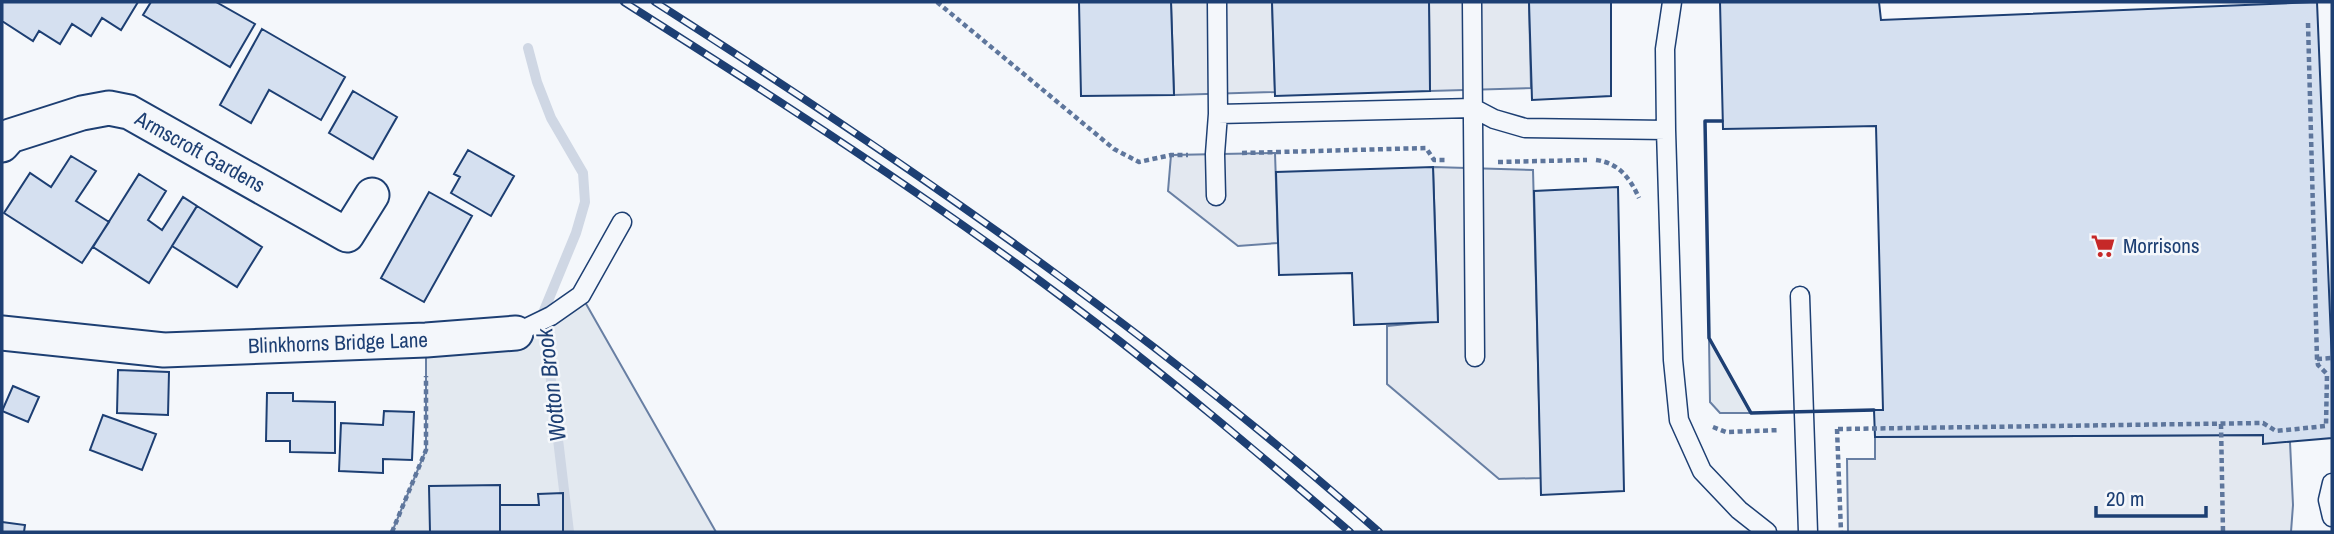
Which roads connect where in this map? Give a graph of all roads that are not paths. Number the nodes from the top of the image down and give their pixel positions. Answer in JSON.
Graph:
{"nodes":[{"id":1,"x":1217,"y":2,"type":"edge"},
{"id":2,"x":1472,"y":2,"type":"edge"},
{"id":3,"x":1672,"y":2,"type":"edge"},
{"id":4,"x":1473,"y":108,"type":"junction"},
{"id":5,"x":1218,"y":114,"type":"junction"},
{"id":6,"x":1666,"y":130,"type":"junction"},
{"id":7,"x":2,"y":145,"type":"edge"},
{"id":8,"x":372,"y":195,"type":"dead end"},
{"id":9,"x":1216,"y":196,"type":"dead end"},
{"id":10,"x":622,"y":222,"type":"dead end"},
{"id":11,"x":1800,"y":296,"type":"dead end"},
{"id":12,"x":2,"y":333,"type":"edge"},
{"id":13,"x":516,"y":333,"type":"joint"},
{"id":14,"x":1475,"y":357,"type":"dead end"},
{"id":15,"x":2332,"y":483,"type":"edge"},
{"id":16,"x":2332,"y":517,"type":"edge"},
{"id":17,"x":1767,"y":532,"type":"edge"},
{"id":18,"x":1808,"y":532,"type":"edge"}],
"edges":[{"from":1,"to":5,"type":"lane"},
{"from":2,"to":4,"type":"lane"},
{"from":3,"to":6,"type":"lane"},
{"from":4,"to":5,"type":"lane"},
{"from":4,"to":6,"type":"lane"},
{"from":4,"to":14,"type":"lane"},
{"from":5,"to":9,"type":"lane"},
{"from":6,"to":17,"type":"lane"},
{"from":7,"to":8,"type":"street","name":"Armscroft Gardens"},
{"from":10,"to":13,"type":"lane","name":"Blinkhorns Bridge Lane"},
{"from":11,"to":18,"type":"lane"},
{"from":12,"to":13,"type":"street","name":"Blinkhorns Bridge Lane"},
{"from":15,"to":16,"type":"lane"}]}
